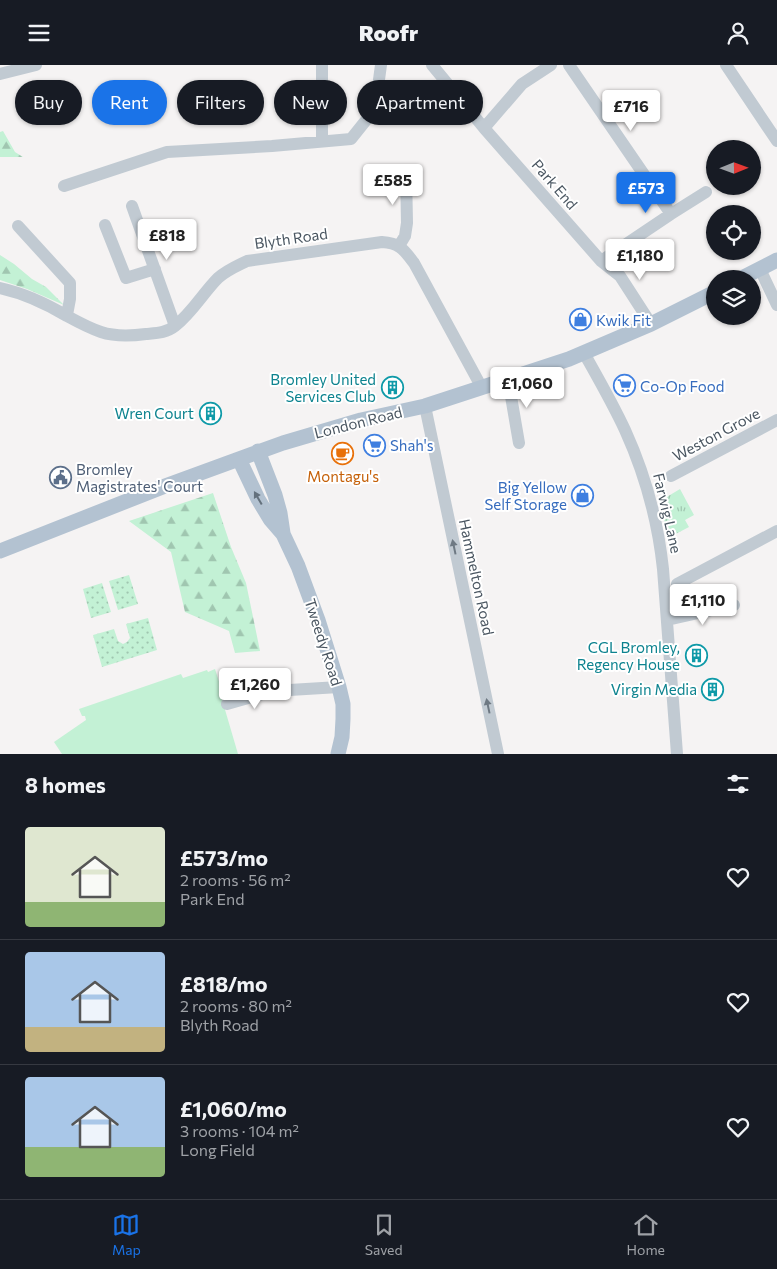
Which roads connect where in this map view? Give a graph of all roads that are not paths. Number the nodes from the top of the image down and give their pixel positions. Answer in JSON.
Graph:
{"nodes":[{"id":1,"x":36,"y":65,"type":"edge"},
{"id":2,"x":322,"y":65,"type":"edge"},
{"id":3,"x":381,"y":65,"type":"edge"},
{"id":4,"x":432,"y":65,"type":"edge"},
{"id":5,"x":551,"y":65,"type":"edge"},
{"id":6,"x":569,"y":65,"type":"edge"},
{"id":7,"x":726,"y":65,"type":"edge"},
{"id":8,"x":0,"y":74,"type":"edge"},
{"id":9,"x":484,"y":128,"type":"junction"},
{"id":10,"x":322,"y":141,"type":"junction"},
{"id":11,"x":777,"y":141,"type":"edge"},
{"id":12,"x":406,"y":171,"type":"dead end"},
{"id":13,"x":64,"y":186,"type":"dead end"},
{"id":14,"x":706,"y":192,"type":"dead end"},
{"id":15,"x":132,"y":206,"type":"dead end"},
{"id":16,"x":671,"y":214,"type":"junction"},
{"id":17,"x":105,"y":225,"type":"dead end"},
{"id":18,"x":18,"y":226,"type":"dead end"},
{"id":19,"x":399,"y":246,"type":"junction"},
{"id":20,"x":777,"y":260,"type":"edge"},
{"id":21,"x":601,"y":261,"type":"junction"},
{"id":22,"x":155,"y":269,"type":"junction"},
{"id":23,"x":760,"y":269,"type":"joint"},
{"id":24,"x":0,"y":289,"type":"edge"},
{"id":25,"x":706,"y":297,"type":"edge"},
{"id":26,"x":777,"y":305,"type":"edge"},
{"id":27,"x":67,"y":315,"type":"junction"},
{"id":28,"x":651,"y":325,"type":"junction"},
{"id":29,"x":175,"y":326,"type":"junction"},
{"id":30,"x":584,"y":353,"type":"junction"},
{"id":31,"x":508,"y":379,"type":"junction"},
{"id":32,"x":482,"y":388,"type":"junction"},
{"id":33,"x":425,"y":406,"type":"junction"},
{"id":34,"x":777,"y":420,"type":"edge"},
{"id":35,"x":519,"y":443,"type":"dead end"},
{"id":36,"x":258,"y":451,"type":"junction"},
{"id":37,"x":239,"y":459,"type":"junction"},
{"id":38,"x":671,"y":476,"type":"dead end"},
{"id":39,"x":777,"y":531,"type":"edge"},
{"id":40,"x":283,"y":534,"type":"junction"},
{"id":41,"x":0,"y":551,"type":"edge"},
{"id":42,"x":683,"y":585,"type":"dead end"},
{"id":43,"x":734,"y":605,"type":"dead end"},
{"id":44,"x":667,"y":620,"type":"junction"},
{"id":45,"x":339,"y":687,"type":"junction"},
{"id":46,"x":227,"y":704,"type":"dead end"},
{"id":47,"x":338,"y":754,"type":"edge"},
{"id":48,"x":498,"y":754,"type":"edge"},
{"id":49,"x":677,"y":754,"type":"edge"}],
"edges":[{"from":1,"to":8,"type":"street"},
{"from":2,"to":10,"type":"street"},
{"from":3,"to":10,"type":"street"},
{"from":4,"to":9,"type":"street","name":"Park End"},
{"from":5,"to":9,"type":"street"},
{"from":6,"to":16,"type":"street"},
{"from":7,"to":11,"type":"street"},
{"from":9,"to":21,"type":"street","name":"Park End"},
{"from":10,"to":13,"type":"street"},
{"from":12,"to":19,"type":"street"},
{"from":14,"to":16,"type":"street"},
{"from":15,"to":22,"type":"street"},
{"from":16,"to":21,"type":"street"},
{"from":17,"to":22,"type":"street"},
{"from":18,"to":27,"type":"street"},
{"from":19,"to":29,"type":"street","name":"Blyth Road"},
{"from":19,"to":32,"type":"street"},
{"from":20,"to":23,"type":"main road"},
{"from":21,"to":28,"type":"street","name":"Park End"},
{"from":22,"to":29,"type":"street"},
{"from":23,"to":26,"type":"street"},
{"from":24,"to":27,"type":"street","name":"Blyth Road"},
{"from":25,"to":28,"type":"main road","name":"London Road"},
{"from":27,"to":29,"type":"street","name":"Blyth Road"},
{"from":28,"to":30,"type":"main road","name":"London Road"},
{"from":30,"to":31,"type":"main road","name":"London Road"},
{"from":30,"to":44,"type":"street","name":"Farwig Lane"},
{"from":31,"to":32,"type":"main road","name":"London Road"},
{"from":31,"to":35,"type":"street"},
{"from":32,"to":33,"type":"main road","name":"London Road"},
{"from":33,"to":36,"type":"main road","name":"London Road"},
{"from":48,"to":33,"type":"street","name":"Hammelton Road","one_way":true},
{"from":34,"to":38,"type":"street","name":"Weston Grove"},
{"from":36,"to":37,"type":"main road","name":"London Road"},
{"from":36,"to":40,"type":"main road","name":"Tweedy Road"},
{"from":40,"to":37,"type":"main road","name":"Tweedy Road","one_way":true},
{"from":37,"to":41,"type":"main road","name":"London Road"},
{"from":39,"to":42,"type":"street"},
{"from":40,"to":45,"type":"main road","name":"Tweedy Road"},
{"from":43,"to":44,"type":"street"},
{"from":44,"to":49,"type":"street","name":"Farwig Lane"},
{"from":45,"to":46,"type":"street"},
{"from":45,"to":47,"type":"main road","name":"Tweedy Road"}]}
